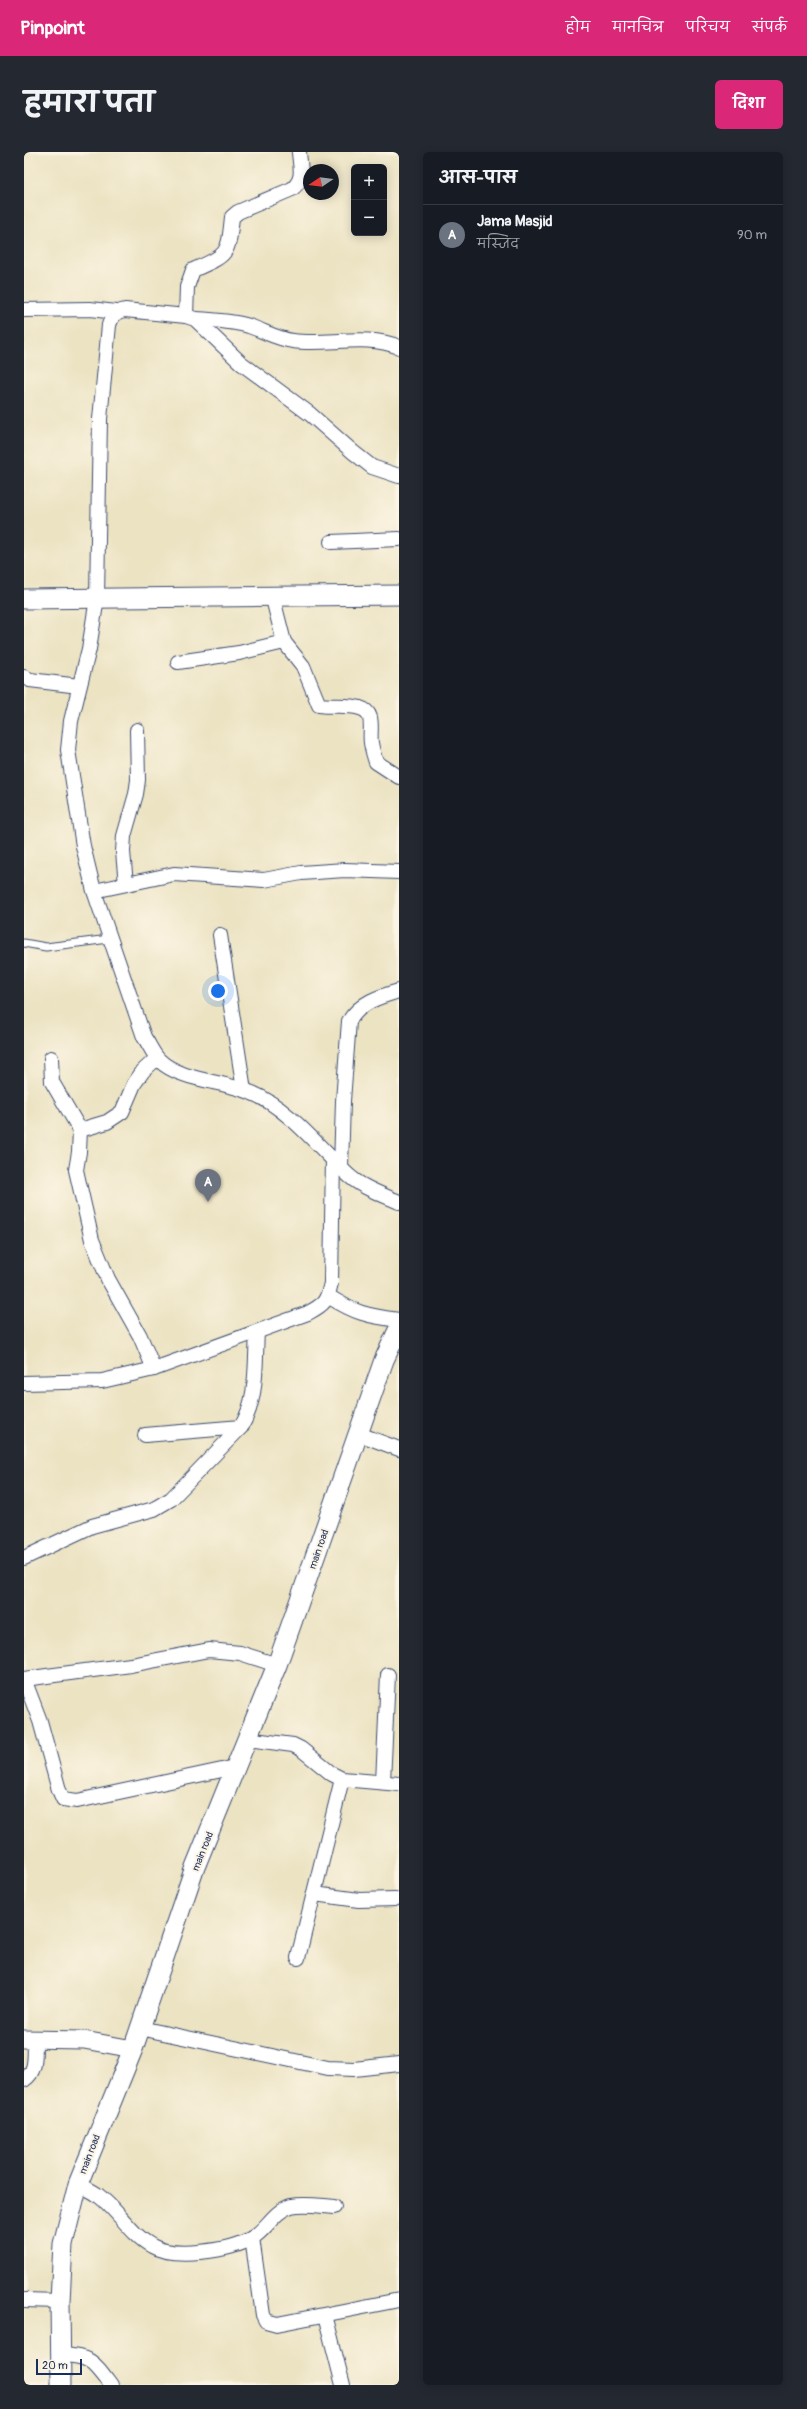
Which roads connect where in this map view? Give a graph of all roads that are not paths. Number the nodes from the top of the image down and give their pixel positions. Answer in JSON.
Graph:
{"nodes":[{"id":1,"x":298,"y":152,"type":"edge"},
{"id":2,"x":24,"y":310,"type":"edge"},
{"id":3,"x":116,"y":312,"type":"junction"},
{"id":4,"x":190,"y":318,"type":"junction"},
{"id":5,"x":399,"y":347,"type":"edge"},
{"id":6,"x":399,"y":476,"type":"edge"},
{"id":7,"x":399,"y":540,"type":"edge"},
{"id":8,"x":331,"y":542,"type":"dead end"},
{"id":9,"x":272,"y":595,"type":"junction"},
{"id":10,"x":399,"y":595,"type":"edge"},
{"id":11,"x":97,"y":598,"type":"junction"},
{"id":12,"x":24,"y":599,"type":"edge"},
{"id":13,"x":284,"y":642,"type":"junction"},
{"id":14,"x":178,"y":662,"type":"dead end"},
{"id":15,"x":24,"y":677,"type":"edge"},
{"id":16,"x":79,"y":686,"type":"junction"},
{"id":17,"x":137,"y":730,"type":"dead end"},
{"id":18,"x":399,"y":777,"type":"edge"},
{"id":19,"x":399,"y":872,"type":"edge"},
{"id":20,"x":126,"y":884,"type":"junction"},
{"id":21,"x":94,"y":891,"type":"junction"},
{"id":22,"x":220,"y":935,"type":"dead end"},
{"id":23,"x":109,"y":939,"type":"junction"},
{"id":24,"x":24,"y":943,"type":"edge"},
{"id":25,"x":399,"y":992,"type":"edge"},
{"id":26,"x":51,"y":1058,"type":"dead end"},
{"id":27,"x":157,"y":1058,"type":"junction"},
{"id":28,"x":244,"y":1090,"type":"junction"},
{"id":29,"x":80,"y":1130,"type":"junction"},
{"id":30,"x":337,"y":1163,"type":"junction"},
{"id":31,"x":399,"y":1202,"type":"edge"},
{"id":32,"x":328,"y":1296,"type":"junction"},
{"id":33,"x":399,"y":1320,"type":"edge"},
{"id":34,"x":399,"y":1328,"type":"edge"},
{"id":35,"x":257,"y":1332,"type":"junction"},
{"id":36,"x":154,"y":1369,"type":"junction"},
{"id":37,"x":24,"y":1383,"type":"edge"},
{"id":38,"x":241,"y":1427,"type":"junction"},
{"id":39,"x":358,"y":1434,"type":"junction"},
{"id":40,"x":145,"y":1435,"type":"dead end"},
{"id":41,"x":399,"y":1449,"type":"edge"},
{"id":42,"x":24,"y":1558,"type":"edge"},
{"id":43,"x":277,"y":1665,"type":"junction"},
{"id":44,"x":388,"y":1675,"type":"dead end"},
{"id":45,"x":24,"y":1679,"type":"edge"},
{"id":46,"x":247,"y":1739,"type":"junction"},
{"id":47,"x":236,"y":1768,"type":"junction"},
{"id":48,"x":342,"y":1779,"type":"junction"},
{"id":49,"x":383,"y":1782,"type":"junction"},
{"id":50,"x":399,"y":1784,"type":"edge"},
{"id":51,"x":314,"y":1894,"type":"junction"},
{"id":52,"x":395,"y":1900,"type":"dead end"},
{"id":53,"x":298,"y":1958,"type":"dead end"},
{"id":54,"x":140,"y":2028,"type":"junction"},
{"id":55,"x":29,"y":2039,"type":"edge"},
{"id":56,"x":133,"y":2049,"type":"junction"},
{"id":57,"x":399,"y":2064,"type":"edge"},
{"id":58,"x":24,"y":2080,"type":"edge"},
{"id":59,"x":78,"y":2184,"type":"junction"},
{"id":60,"x":334,"y":2207,"type":"dead end"},
{"id":61,"x":252,"y":2238,"type":"junction"},
{"id":62,"x":24,"y":2300,"type":"edge"},
{"id":63,"x":399,"y":2300,"type":"edge"},
{"id":64,"x":60,"y":2301,"type":"junction"},
{"id":65,"x":324,"y":2314,"type":"junction"},
{"id":66,"x":60,"y":2356,"type":"junction"},
{"id":67,"x":61,"y":2385,"type":"edge"},
{"id":68,"x":111,"y":2385,"type":"edge"},
{"id":69,"x":343,"y":2385,"type":"edge"}],
"edges":[{"from":1,"to":4,"type":"street"},
{"from":2,"to":3,"type":"street"},
{"from":3,"to":4,"type":"street"},
{"from":3,"to":11,"type":"street"},
{"from":4,"to":5,"type":"street"},
{"from":4,"to":6,"type":"street"},
{"from":7,"to":8,"type":"street"},
{"from":9,"to":10,"type":"main road"},
{"from":9,"to":11,"type":"main road"},
{"from":9,"to":13,"type":"street"},
{"from":11,"to":12,"type":"main road"},
{"from":11,"to":16,"type":"street"},
{"from":13,"to":14,"type":"street"},
{"from":13,"to":18,"type":"street"},
{"from":15,"to":16,"type":"street"},
{"from":16,"to":21,"type":"street"},
{"from":17,"to":20,"type":"street"},
{"from":19,"to":20,"type":"street"},
{"from":20,"to":21,"type":"street"},
{"from":21,"to":23,"type":"street"},
{"from":22,"to":28,"type":"street"},
{"from":23,"to":24,"type":"lane"},
{"from":23,"to":27,"type":"street"},
{"from":25,"to":30,"type":"street"},
{"from":26,"to":29,"type":"street"},
{"from":27,"to":28,"type":"street"},
{"from":27,"to":29,"type":"street"},
{"from":28,"to":30,"type":"street"},
{"from":29,"to":36,"type":"street"},
{"from":30,"to":31,"type":"street"},
{"from":30,"to":32,"type":"street"},
{"from":32,"to":33,"type":"street"},
{"from":32,"to":35,"type":"street"},
{"from":34,"to":39,"type":"main road","name":"main road"},
{"from":35,"to":36,"type":"street"},
{"from":35,"to":38,"type":"street"},
{"from":36,"to":37,"type":"street"},
{"from":38,"to":40,"type":"street"},
{"from":38,"to":42,"type":"street"},
{"from":39,"to":41,"type":"street"},
{"from":39,"to":43,"type":"main road","name":"main road"},
{"from":43,"to":45,"type":"street"},
{"from":43,"to":46,"type":"main road","name":"main road"},
{"from":44,"to":49,"type":"street"},
{"from":45,"to":47,"type":"street"},
{"from":46,"to":47,"type":"main road","name":"main road"},
{"from":46,"to":48,"type":"street"},
{"from":47,"to":54,"type":"main road","name":"main road"},
{"from":48,"to":49,"type":"street"},
{"from":48,"to":51,"type":"street"},
{"from":49,"to":50,"type":"street"},
{"from":51,"to":52,"type":"street"},
{"from":51,"to":53,"type":"street"},
{"from":54,"to":56,"type":"main road","name":"main road"},
{"from":54,"to":57,"type":"street"},
{"from":55,"to":56,"type":"street"},
{"from":55,"to":58,"type":"street"},
{"from":56,"to":59,"type":"main road","name":"main road"},
{"from":59,"to":61,"type":"street"},
{"from":59,"to":64,"type":"main road","name":"main road"},
{"from":60,"to":61,"type":"street"},
{"from":61,"to":65,"type":"street"},
{"from":62,"to":64,"type":"street"},
{"from":63,"to":65,"type":"street"},
{"from":64,"to":66,"type":"main road","name":"main road"},
{"from":65,"to":69,"type":"street"},
{"from":66,"to":67,"type":"main road","name":"main road"},
{"from":66,"to":68,"type":"street"}]}
